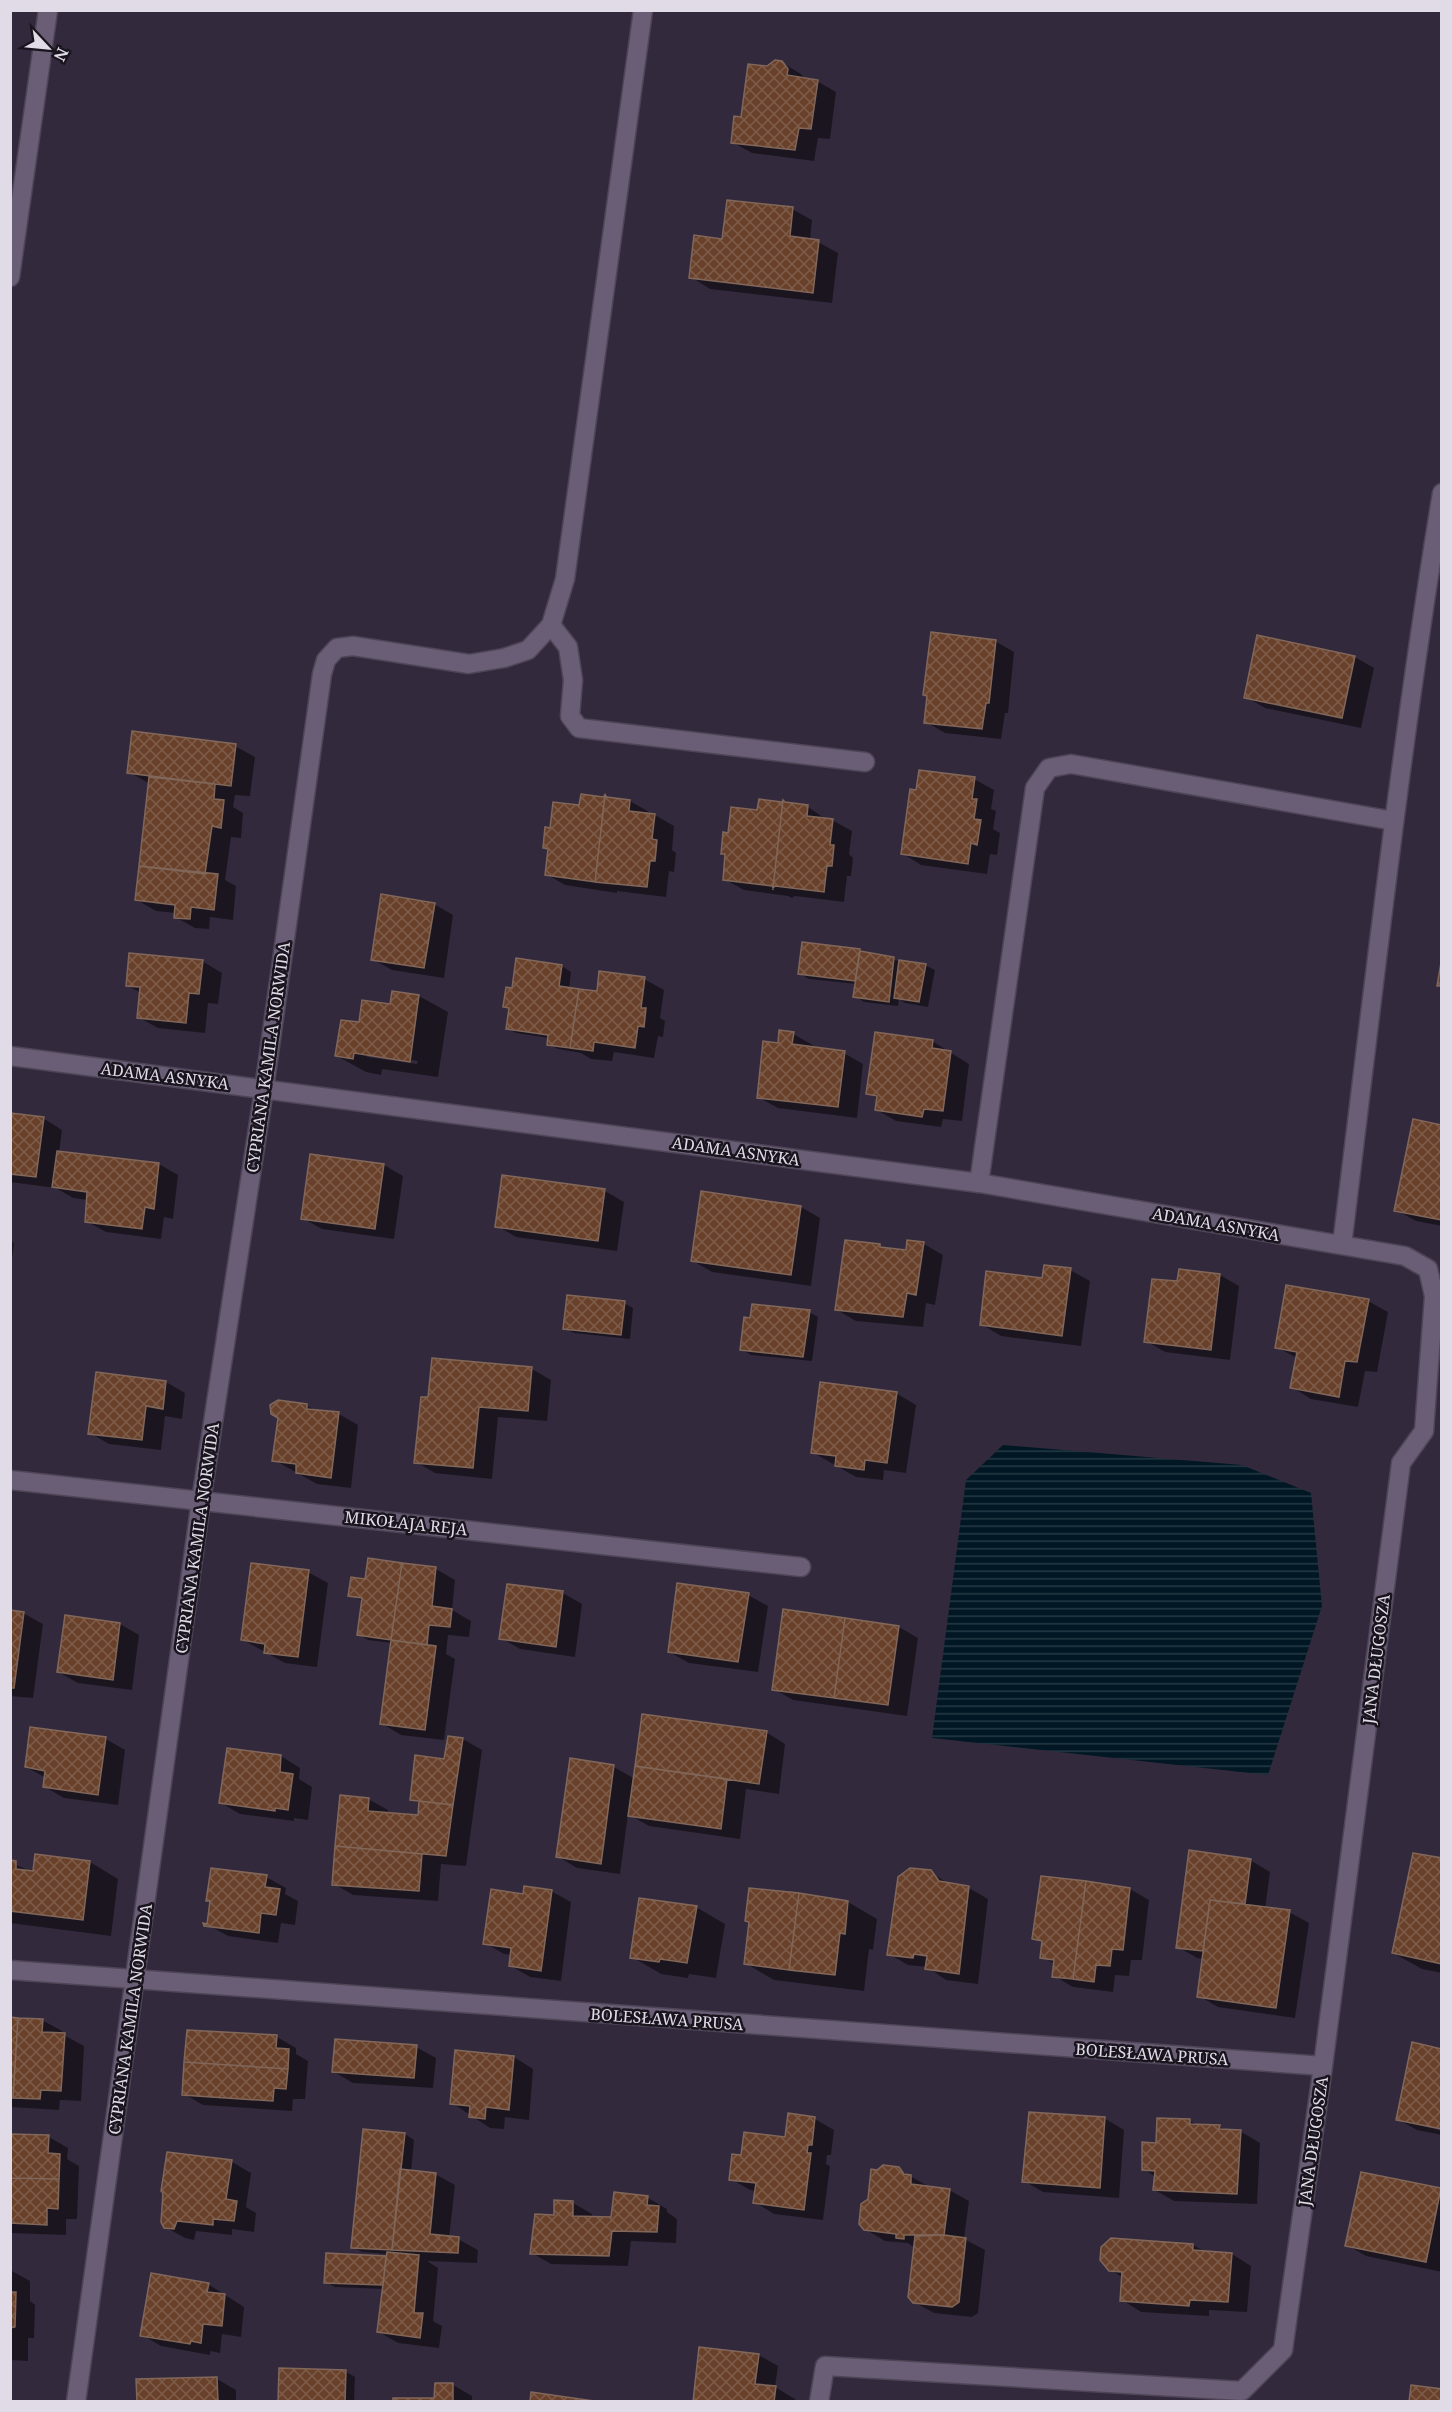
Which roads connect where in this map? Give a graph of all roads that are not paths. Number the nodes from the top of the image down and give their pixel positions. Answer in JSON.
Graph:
{"nodes":[{"id":1,"x":48,"y":10,"type":"edge"},
{"id":2,"x":643,"y":10,"type":"edge"},
{"id":3,"x":10,"y":277,"type":"edge"},
{"id":4,"x":1442,"y":492,"type":"edge"},
{"id":5,"x":551,"y":625,"type":"junction"},
{"id":6,"x":864,"y":762,"type":"dead end"},
{"id":7,"x":1394,"y":821,"type":"junction"},
{"id":8,"x":10,"y":1056,"type":"edge"},
{"id":9,"x":264,"y":1089,"type":"junction"},
{"id":10,"x":979,"y":1183,"type":"junction"},
{"id":11,"x":1342,"y":1245,"type":"junction"},
{"id":12,"x":1434,"y":1296,"type":"joint"},
{"id":13,"x":1433,"y":1432,"type":"edge"},
{"id":14,"x":10,"y":1480,"type":"edge"},
{"id":15,"x":201,"y":1501,"type":"junction"},
{"id":16,"x":801,"y":1567,"type":"dead end"},
{"id":17,"x":10,"y":1970,"type":"edge"},
{"id":18,"x":135,"y":1980,"type":"junction"},
{"id":19,"x":1323,"y":2066,"type":"junction"},
{"id":20,"x":76,"y":2402,"type":"edge"},
{"id":21,"x":819,"y":2402,"type":"edge"}],
"edges":[{"from":1,"to":3,"type":"street"},
{"from":2,"to":5,"type":"street"},
{"from":4,"to":7,"type":"street"},
{"from":5,"to":6,"type":"street"},
{"from":5,"to":9,"type":"street","name":"CYPRIANA KAMILA NORWIDA"},
{"from":7,"to":10,"type":"street"},
{"from":7,"to":11,"type":"street"},
{"from":8,"to":9,"type":"street","name":"ADAMA ASNYKA"},
{"from":9,"to":10,"type":"street","name":"ADAMA ASNYKA"},
{"from":9,"to":15,"type":"street","name":"CYPRIANA KAMILA NORWIDA"},
{"from":10,"to":11,"type":"street","name":"ADAMA ASNYKA"},
{"from":11,"to":12,"type":"street","name":"ADAMA ASNYKA"},
{"from":12,"to":13,"type":"street","name":"JANA DŁUGOSZA"},
{"from":13,"to":19,"type":"street","name":"JANA DŁUGOSZA"},
{"from":14,"to":15,"type":"street","name":"MIKOŁAJA REJA"},
{"from":15,"to":16,"type":"street","name":"MIKOŁAJA REJA"},
{"from":15,"to":18,"type":"street","name":"CYPRIANA KAMILA NORWIDA"},
{"from":17,"to":18,"type":"street","name":"BOLESŁAWA PRUSA"},
{"from":18,"to":19,"type":"street","name":"BOLESŁAWA PRUSA"},
{"from":18,"to":20,"type":"street","name":"CYPRIANA KAMILA NORWIDA"},
{"from":19,"to":21,"type":"street","name":"JANA DŁUGOSZA"}]}
